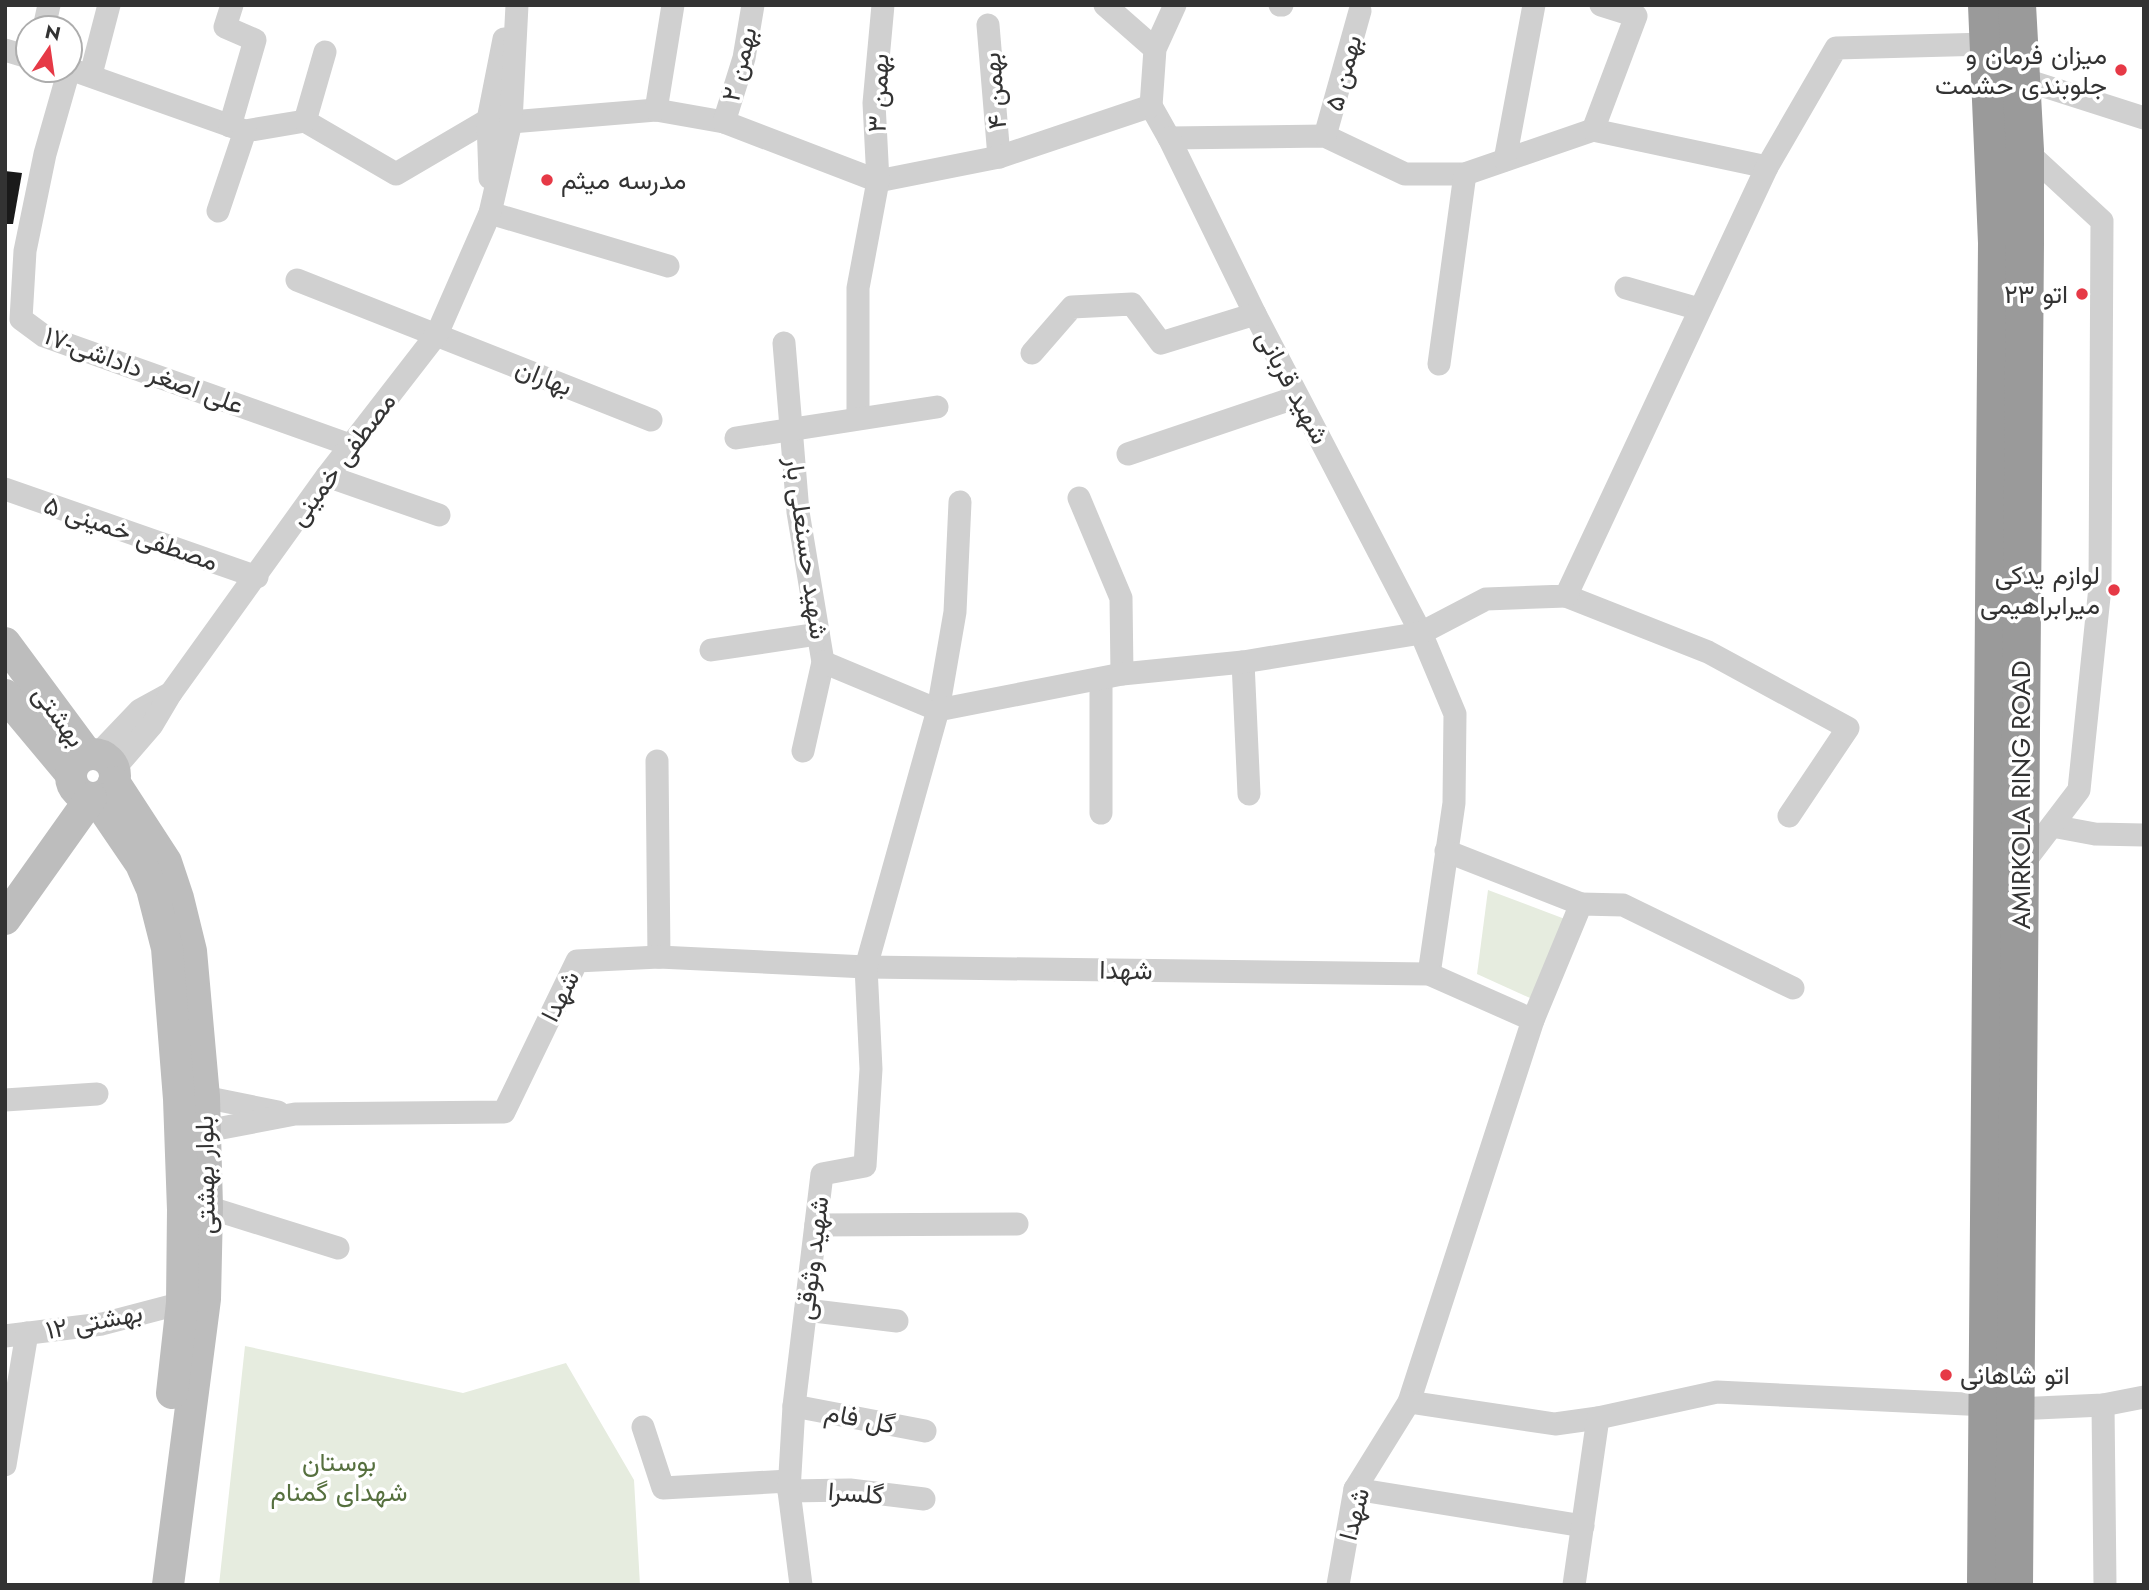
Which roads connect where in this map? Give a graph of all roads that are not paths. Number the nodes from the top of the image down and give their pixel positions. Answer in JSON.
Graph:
{"nodes":[{"id":1,"x":109,"y":5,"type":"edge"},
{"id":2,"x":232,"y":5,"type":"edge"},
{"id":3,"x":510,"y":5,"type":"edge"},
{"id":4,"x":517,"y":5,"type":"edge"},
{"id":5,"x":673,"y":5,"type":"edge"},
{"id":6,"x":753,"y":5,"type":"edge"},
{"id":7,"x":883,"y":5,"type":"edge"},
{"id":8,"x":1105,"y":5,"type":"edge"},
{"id":9,"x":1175,"y":5,"type":"edge"},
{"id":10,"x":1534,"y":5,"type":"edge"},
{"id":11,"x":1601,"y":5,"type":"edge"},
{"id":12,"x":1987,"y":5,"type":"edge"},
{"id":13,"x":2017,"y":5,"type":"edge"},
{"id":14,"x":1360,"y":11,"type":"dead end"},
{"id":15,"x":988,"y":25,"type":"dead end"},
{"id":16,"x":1989,"y":44,"type":"junction"},
{"id":17,"x":1155,"y":49,"type":"junction"},
{"id":18,"x":325,"y":52,"type":"dead end"},
{"id":19,"x":84,"y":57,"type":"edge"},
{"id":20,"x":84,"y":74,"type":"edge"},
{"id":21,"x":2022,"y":79,"type":"junction"},
{"id":22,"x":72,"y":84,"type":"edge"},
{"id":23,"x":1151,"y":106,"type":"junction"},
{"id":24,"x":656,"y":110,"type":"junction"},
{"id":25,"x":2144,"y":118,"type":"edge"},
{"id":26,"x":305,"y":121,"type":"junction"},
{"id":27,"x":500,"y":121,"type":"junction"},
{"id":28,"x":724,"y":122,"type":"junction"},
{"id":29,"x":238,"y":129,"type":"junction"},
{"id":30,"x":1593,"y":130,"type":"junction"},
{"id":31,"x":1325,"y":136,"type":"junction"},
{"id":32,"x":1169,"y":138,"type":"junction"},
{"id":33,"x":2025,"y":150,"type":"junction"},
{"id":34,"x":999,"y":158,"type":"junction"},
{"id":35,"x":1505,"y":160,"type":"junction"},
{"id":36,"x":1767,"y":167,"type":"junction"},
{"id":37,"x":1465,"y":174,"type":"junction"},
{"id":38,"x":878,"y":181,"type":"junction"},
{"id":39,"x":218,"y":211,"type":"dead end"},
{"id":40,"x":490,"y":213,"type":"junction"},
{"id":41,"x":668,"y":266,"type":"dead end"},
{"id":42,"x":297,"y":280,"type":"dead end"},
{"id":43,"x":1626,"y":288,"type":"dead end"},
{"id":44,"x":1699,"y":309,"type":"junction"},
{"id":45,"x":1255,"y":314,"type":"junction"},
{"id":46,"x":437,"y":334,"type":"junction"},
{"id":47,"x":785,"y":343,"type":"dead end"},
{"id":48,"x":1032,"y":353,"type":"dead end"},
{"id":49,"x":1439,"y":364,"type":"dead end"},
{"id":50,"x":1297,"y":397,"type":"junction"},
{"id":51,"x":937,"y":407,"type":"dead end"},
{"id":52,"x":858,"y":418,"type":"junction"},
{"id":53,"x":651,"y":420,"type":"dead end"},
{"id":54,"x":792,"y":430,"type":"junction"},
{"id":55,"x":736,"y":438,"type":"dead end"},
{"id":56,"x":351,"y":445,"type":"junction"},
{"id":57,"x":1128,"y":454,"type":"dead end"},
{"id":58,"x":327,"y":475,"type":"junction"},
{"id":59,"x":5,"y":489,"type":"edge"},
{"id":60,"x":1079,"y":499,"type":"dead end"},
{"id":61,"x":960,"y":502,"type":"dead end"},
{"id":62,"x":439,"y":515,"type":"dead end"},
{"id":63,"x":257,"y":577,"type":"junction"},
{"id":64,"x":1566,"y":596,"type":"junction"},
{"id":65,"x":1421,"y":633,"type":"junction"},
{"id":66,"x":818,"y":634,"type":"junction"},
{"id":67,"x":5,"y":643,"type":"edge"},
{"id":68,"x":711,"y":650,"type":"dead end"},
{"id":69,"x":823,"y":662,"type":"junction"},
{"id":70,"x":1243,"y":662,"type":"junction"},
{"id":71,"x":1112,"y":676,"type":"junction"},
{"id":72,"x":5,"y":695,"type":"edge"},
{"id":73,"x":938,"y":710,"type":"junction"},
{"id":74,"x":803,"y":751,"type":"dead end"},
{"id":75,"x":657,"y":761,"type":"dead end"},
{"id":76,"x":93,"y":777,"type":"junction"},
{"id":77,"x":1249,"y":794,"type":"dead end"},
{"id":78,"x":1101,"y":813,"type":"dead end"},
{"id":79,"x":1789,"y":816,"type":"dead end"},
{"id":80,"x":2052,"y":826,"type":"junction"},
{"id":81,"x":2144,"y":835,"type":"edge"},
{"id":82,"x":1446,"y":851,"type":"junction"},
{"id":83,"x":2020,"y":867,"type":"junction"},
{"id":84,"x":5,"y":887,"type":"edge"},
{"id":85,"x":1581,"y":904,"type":"junction"},
{"id":86,"x":5,"y":919,"type":"edge"},
{"id":87,"x":659,"y":957,"type":"junction"},
{"id":88,"x":866,"y":967,"type":"junction"},
{"id":89,"x":1429,"y":974,"type":"junction"},
{"id":90,"x":1793,"y":988,"type":"dead end"},
{"id":91,"x":1533,"y":1020,"type":"junction"},
{"id":92,"x":97,"y":1094,"type":"dead end"},
{"id":93,"x":191,"y":1098,"type":"junction"},
{"id":94,"x":5,"y":1100,"type":"edge"},
{"id":95,"x":295,"y":1114,"type":"junction"},
{"id":96,"x":193,"y":1133,"type":"junction"},
{"id":97,"x":208,"y":1207,"type":"junction"},
{"id":98,"x":1017,"y":1224,"type":"dead end"},
{"id":99,"x":816,"y":1225,"type":"junction"},
{"id":100,"x":338,"y":1248,"type":"dead end"},
{"id":101,"x":194,"y":1301,"type":"junction"},
{"id":102,"x":806,"y":1310,"type":"junction"},
{"id":103,"x":897,"y":1321,"type":"dead end"},
{"id":104,"x":16,"y":1335,"type":"edge"},
{"id":105,"x":2144,"y":1398,"type":"edge"},
{"id":106,"x":1409,"y":1402,"type":"junction"},
{"id":107,"x":2103,"y":1405,"type":"junction"},
{"id":108,"x":794,"y":1406,"type":"junction"},
{"id":109,"x":2001,"y":1407,"type":"junction"},
{"id":110,"x":1598,"y":1418,"type":"junction"},
{"id":111,"x":643,"y":1427,"type":"dead end"},
{"id":112,"x":925,"y":1431,"type":"dead end"},
{"id":113,"x":5,"y":1465,"type":"edge"},
{"id":114,"x":789,"y":1486,"type":"junction"},
{"id":115,"x":1355,"y":1489,"type":"junction"},
{"id":116,"x":924,"y":1499,"type":"dead end"},
{"id":117,"x":1583,"y":1526,"type":"junction"},
{"id":118,"x":150,"y":1585,"type":"edge"},
{"id":119,"x":168,"y":1585,"type":"edge"},
{"id":120,"x":800,"y":1585,"type":"edge"},
{"id":121,"x":1338,"y":1585,"type":"edge"},
{"id":122,"x":1574,"y":1585,"type":"edge"},
{"id":123,"x":1986,"y":1585,"type":"edge"},
{"id":124,"x":2014,"y":1585,"type":"edge"},
{"id":125,"x":2105,"y":1585,"type":"edge"}],
"edges":[{"from":1,"to":19,"type":"street"},
{"from":2,"to":29,"type":"street"},
{"from":3,"to":27,"type":"street","name":"مصطفی خمینی"},
{"from":4,"to":27,"type":"street","name":"مصطفی خمینی"},
{"from":5,"to":24,"type":"street"},
{"from":6,"to":28,"type":"street","name":"بهمن ۲"},
{"from":7,"to":38,"type":"street","name":"بهمن ۳"},
{"from":8,"to":17,"type":"street"},
{"from":9,"to":17,"type":"street"},
{"from":10,"to":35,"type":"street"},
{"from":11,"to":30,"type":"street"},
{"from":12,"to":16,"type":"highway","name":"AMIRKOLA RING ROAD"},
{"from":13,"to":21,"type":"highway","name":"AMIRKOLA RING ROAD"},
{"from":14,"to":31,"type":"street","name":"بهمن ۵"},
{"from":15,"to":34,"type":"street","name":"بهمن ۴"},
{"from":16,"to":36,"type":"street"},
{"from":16,"to":109,"type":"highway","name":"AMIRKOLA RING ROAD"},
{"from":17,"to":23,"type":"street"},
{"from":18,"to":26,"type":"street"},
{"from":20,"to":29,"type":"street"},
{"from":21,"to":25,"type":"street"},
{"from":21,"to":33,"type":"highway","name":"AMIRKOLA RING ROAD"},
{"from":22,"to":56,"type":"street","name":"علی اصغر داداشی-۱۷"},
{"from":23,"to":32,"type":"street","name":"شهید قربانی"},
{"from":23,"to":34,"type":"street"},
{"from":24,"to":27,"type":"street"},
{"from":24,"to":28,"type":"street"},
{"from":26,"to":27,"type":"street"},
{"from":26,"to":29,"type":"street"},
{"from":27,"to":40,"type":"street","name":"مصطفی خمینی"},
{"from":28,"to":38,"type":"street"},
{"from":29,"to":39,"type":"street"},
{"from":30,"to":35,"type":"street"},
{"from":30,"to":36,"type":"street"},
{"from":31,"to":32,"type":"street"},
{"from":31,"to":37,"type":"street"},
{"from":32,"to":45,"type":"street","name":"شهید قربانی"},
{"from":33,"to":80,"type":"street"},
{"from":33,"to":83,"type":"highway","name":"AMIRKOLA RING ROAD"},
{"from":34,"to":38,"type":"street"},
{"from":35,"to":37,"type":"street"},
{"from":36,"to":44,"type":"street"},
{"from":37,"to":49,"type":"street"},
{"from":38,"to":52,"type":"street","name":"بهمن ۳"},
{"from":40,"to":41,"type":"street"},
{"from":40,"to":46,"type":"street","name":"مصطفی خمینی"},
{"from":42,"to":46,"type":"street","name":"بهاران"},
{"from":43,"to":44,"type":"street"},
{"from":44,"to":64,"type":"street"},
{"from":45,"to":48,"type":"street"},
{"from":45,"to":50,"type":"street","name":"شهید قربانی"},
{"from":46,"to":53,"type":"street","name":"بهاران"},
{"from":46,"to":56,"type":"street","name":"مصطفی خمینی"},
{"from":47,"to":54,"type":"street","name":"شهید حسنعلی بار"},
{"from":50,"to":57,"type":"street"},
{"from":50,"to":65,"type":"street","name":"شهید قربانی"},
{"from":51,"to":52,"type":"street"},
{"from":52,"to":54,"type":"street"},
{"from":54,"to":55,"type":"street"},
{"from":54,"to":66,"type":"street","name":"شهید حسنعلی بار"},
{"from":56,"to":58,"type":"street","name":"مصطفی خمینی"},
{"from":58,"to":62,"type":"street"},
{"from":58,"to":63,"type":"street","name":"مصطفی خمینی"},
{"from":59,"to":63,"type":"street","name":"مصطفی خمینی ۵"},
{"from":60,"to":71,"type":"street"},
{"from":61,"to":73,"type":"street"},
{"from":63,"to":76,"type":"street","name":"مصطفی خمینی"},
{"from":64,"to":65,"type":"street"},
{"from":64,"to":79,"type":"street"},
{"from":65,"to":70,"type":"street"},
{"from":65,"to":82,"type":"street","name":"شهید قربانی"},
{"from":66,"to":68,"type":"street"},
{"from":66,"to":69,"type":"street","name":"شهید حسنعلی بار"},
{"from":67,"to":76,"type":"main road","name":"بهشتی"},
{"from":69,"to":73,"type":"street"},
{"from":69,"to":74,"type":"street","name":"شهید حسنعلی بار"},
{"from":70,"to":71,"type":"street"},
{"from":70,"to":77,"type":"street"},
{"from":71,"to":73,"type":"street"},
{"from":71,"to":78,"type":"street"},
{"from":72,"to":76,"type":"main road","name":"بهشتی"},
{"from":73,"to":88,"type":"street"},
{"from":75,"to":87,"type":"street"},
{"from":76,"to":84,"type":"main road","name":"مصطفی خمینی"},
{"from":76,"to":86,"type":"main road","name":"مصطفی خمینی"},
{"from":76,"to":93,"type":"main road","name":"بلوار بهشتی"},
{"from":80,"to":81,"type":"street"},
{"from":80,"to":83,"type":"street"},
{"from":82,"to":85,"type":"street"},
{"from":82,"to":89,"type":"street","name":"شهید قربانی"},
{"from":83,"to":109,"type":"highway","name":"AMIRKOLA RING ROAD"},
{"from":85,"to":90,"type":"street"},
{"from":85,"to":91,"type":"street"},
{"from":87,"to":88,"type":"street","name":"شهدا"},
{"from":87,"to":95,"type":"street","name":"شهدا"},
{"from":88,"to":89,"type":"street","name":"شهدا"},
{"from":88,"to":99,"type":"street","name":"شهید وثوقی"},
{"from":89,"to":91,"type":"street","name":"شهدا"},
{"from":91,"to":106,"type":"street","name":"شهدا"},
{"from":92,"to":94,"type":"street"},
{"from":93,"to":95,"type":"street"},
{"from":93,"to":96,"type":"main road","name":"بلوار بهشتی"},
{"from":95,"to":96,"type":"street","name":"شهدا"},
{"from":96,"to":97,"type":"main road","name":"بلوار بهشتی"},
{"from":96,"to":101,"type":"main road","name":"بلوار بهشتی"},
{"from":97,"to":100,"type":"street"},
{"from":97,"to":101,"type":"main road","name":"بلوار بهشتی"},
{"from":98,"to":99,"type":"street"},
{"from":99,"to":102,"type":"street","name":"شهید وثوقی"},
{"from":101,"to":104,"type":"street","name":"بهشتی ۱۲"},
{"from":101,"to":118,"type":"main road","name":"بلوار بهشتی"},
{"from":101,"to":119,"type":"main road","name":"بلوار بهشتی"},
{"from":102,"to":103,"type":"street"},
{"from":102,"to":108,"type":"street","name":"شهید وثوقی"},
{"from":104,"to":113,"type":"street"},
{"from":105,"to":107,"type":"street"},
{"from":106,"to":110,"type":"street"},
{"from":106,"to":115,"type":"street","name":"شهدا"},
{"from":107,"to":109,"type":"street"},
{"from":107,"to":125,"type":"street"},
{"from":108,"to":112,"type":"street","name":"گل فام"},
{"from":108,"to":114,"type":"street","name":"شهید وثوقی"},
{"from":109,"to":110,"type":"street"},
{"from":109,"to":123,"type":"highway","name":"AMIRKOLA RING ROAD"},
{"from":109,"to":124,"type":"highway","name":"AMIRKOLA RING ROAD"},
{"from":110,"to":117,"type":"street"},
{"from":111,"to":114,"type":"street","name":"گلسرا"},
{"from":114,"to":116,"type":"street","name":"گلسرا"},
{"from":114,"to":120,"type":"street","name":"شهید وثوقی"},
{"from":115,"to":117,"type":"street"},
{"from":115,"to":121,"type":"street","name":"شهدا"},
{"from":117,"to":122,"type":"street"}]}
